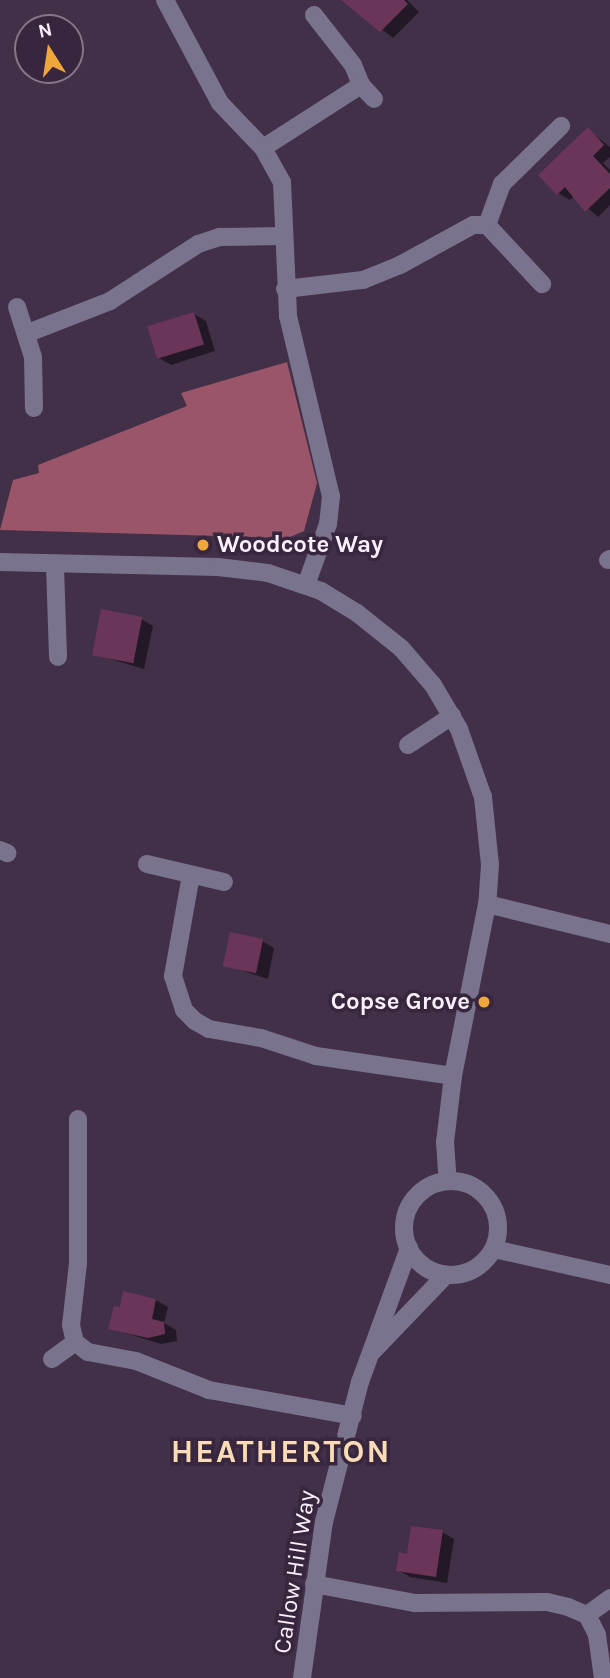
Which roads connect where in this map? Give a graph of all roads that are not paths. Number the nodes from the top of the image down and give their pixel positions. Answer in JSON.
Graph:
{"nodes":[{"id":1,"x":165,"y":0,"type":"edge"},
{"id":2,"x":314,"y":15,"type":"dead end"},
{"id":3,"x":361,"y":85,"type":"junction"},
{"id":4,"x":374,"y":99,"type":"dead end"},
{"id":5,"x":561,"y":126,"type":"dead end"},
{"id":6,"x":264,"y":148,"type":"junction"},
{"id":7,"x":487,"y":225,"type":"junction"},
{"id":8,"x":282,"y":236,"type":"junction"},
{"id":9,"x":542,"y":284,"type":"dead end"},
{"id":10,"x":285,"y":289,"type":"junction"},
{"id":11,"x":17,"y":307,"type":"dead end"},
{"id":12,"x":28,"y":333,"type":"junction"},
{"id":13,"x":34,"y":408,"type":"dead end"},
{"id":14,"x":0,"y":562,"type":"edge"},
{"id":15,"x":55,"y":566,"type":"junction"},
{"id":16,"x":306,"y":585,"type":"junction"},
{"id":17,"x":58,"y":657,"type":"dead end"},
{"id":18,"x":452,"y":716,"type":"junction"},
{"id":19,"x":408,"y":745,"type":"dead end"},
{"id":20,"x":147,"y":864,"type":"dead end"},
{"id":21,"x":191,"y":875,"type":"junction"},
{"id":22,"x":224,"y":882,"type":"dead end"},
{"id":23,"x":487,"y":904,"type":"junction"},
{"id":24,"x":610,"y":934,"type":"edge"},
{"id":25,"x":453,"y":1076,"type":"junction"},
{"id":26,"x":78,"y":1119,"type":"dead end"},
{"id":27,"x":448,"y":1181,"type":"junction"},
{"id":28,"x":409,"y":1248,"type":"junction"},
{"id":29,"x":494,"y":1248,"type":"junction"},
{"id":30,"x":446,"y":1275,"type":"junction"},
{"id":31,"x":610,"y":1275,"type":"edge"},
{"id":32,"x":75,"y":1342,"type":"junction"},
{"id":33,"x":372,"y":1353,"type":"junction"},
{"id":34,"x":52,"y":1359,"type":"dead end"},
{"id":35,"x":354,"y":1416,"type":"junction"},
{"id":36,"x":314,"y":1584,"type":"junction"},
{"id":37,"x":610,"y":1598,"type":"edge"},
{"id":38,"x":587,"y":1615,"type":"junction"},
{"id":39,"x":303,"y":1678,"type":"edge"},
{"id":40,"x":603,"y":1678,"type":"edge"}],
"edges":[{"from":1,"to":6,"type":"street"},
{"from":2,"to":3,"type":"street"},
{"from":3,"to":4,"type":"street"},
{"from":3,"to":6,"type":"street"},
{"from":5,"to":7,"type":"street"},
{"from":6,"to":8,"type":"street"},
{"from":7,"to":9,"type":"street"},
{"from":7,"to":10,"type":"street"},
{"from":8,"to":10,"type":"street"},
{"from":8,"to":12,"type":"street"},
{"from":10,"to":16,"type":"street"},
{"from":11,"to":12,"type":"street"},
{"from":12,"to":13,"type":"street"},
{"from":14,"to":15,"type":"street"},
{"from":15,"to":16,"type":"street"},
{"from":15,"to":17,"type":"street"},
{"from":16,"to":18,"type":"street"},
{"from":18,"to":19,"type":"street"},
{"from":18,"to":23,"type":"street"},
{"from":20,"to":21,"type":"street"},
{"from":21,"to":22,"type":"street"},
{"from":21,"to":25,"type":"street"},
{"from":23,"to":24,"type":"street"},
{"from":23,"to":25,"type":"street"},
{"from":25,"to":27,"type":"street"},
{"from":26,"to":32,"type":"street"},
{"from":27,"to":28,"type":"street"},
{"from":27,"to":29,"type":"street"},
{"from":28,"to":30,"type":"street"},
{"from":28,"to":33,"type":"street","name":"Callow Hill Way"},
{"from":29,"to":30,"type":"street"},
{"from":29,"to":31,"type":"street"},
{"from":30,"to":33,"type":"street","name":"Callow Hill Way"},
{"from":32,"to":34,"type":"street"},
{"from":32,"to":35,"type":"street"},
{"from":33,"to":35,"type":"street","name":"Callow Hill Way"},
{"from":35,"to":36,"type":"street","name":"Callow Hill Way"},
{"from":36,"to":38,"type":"street"},
{"from":36,"to":39,"type":"street","name":"Callow Hill Way"},
{"from":37,"to":38,"type":"street"},
{"from":38,"to":40,"type":"street"}]}
